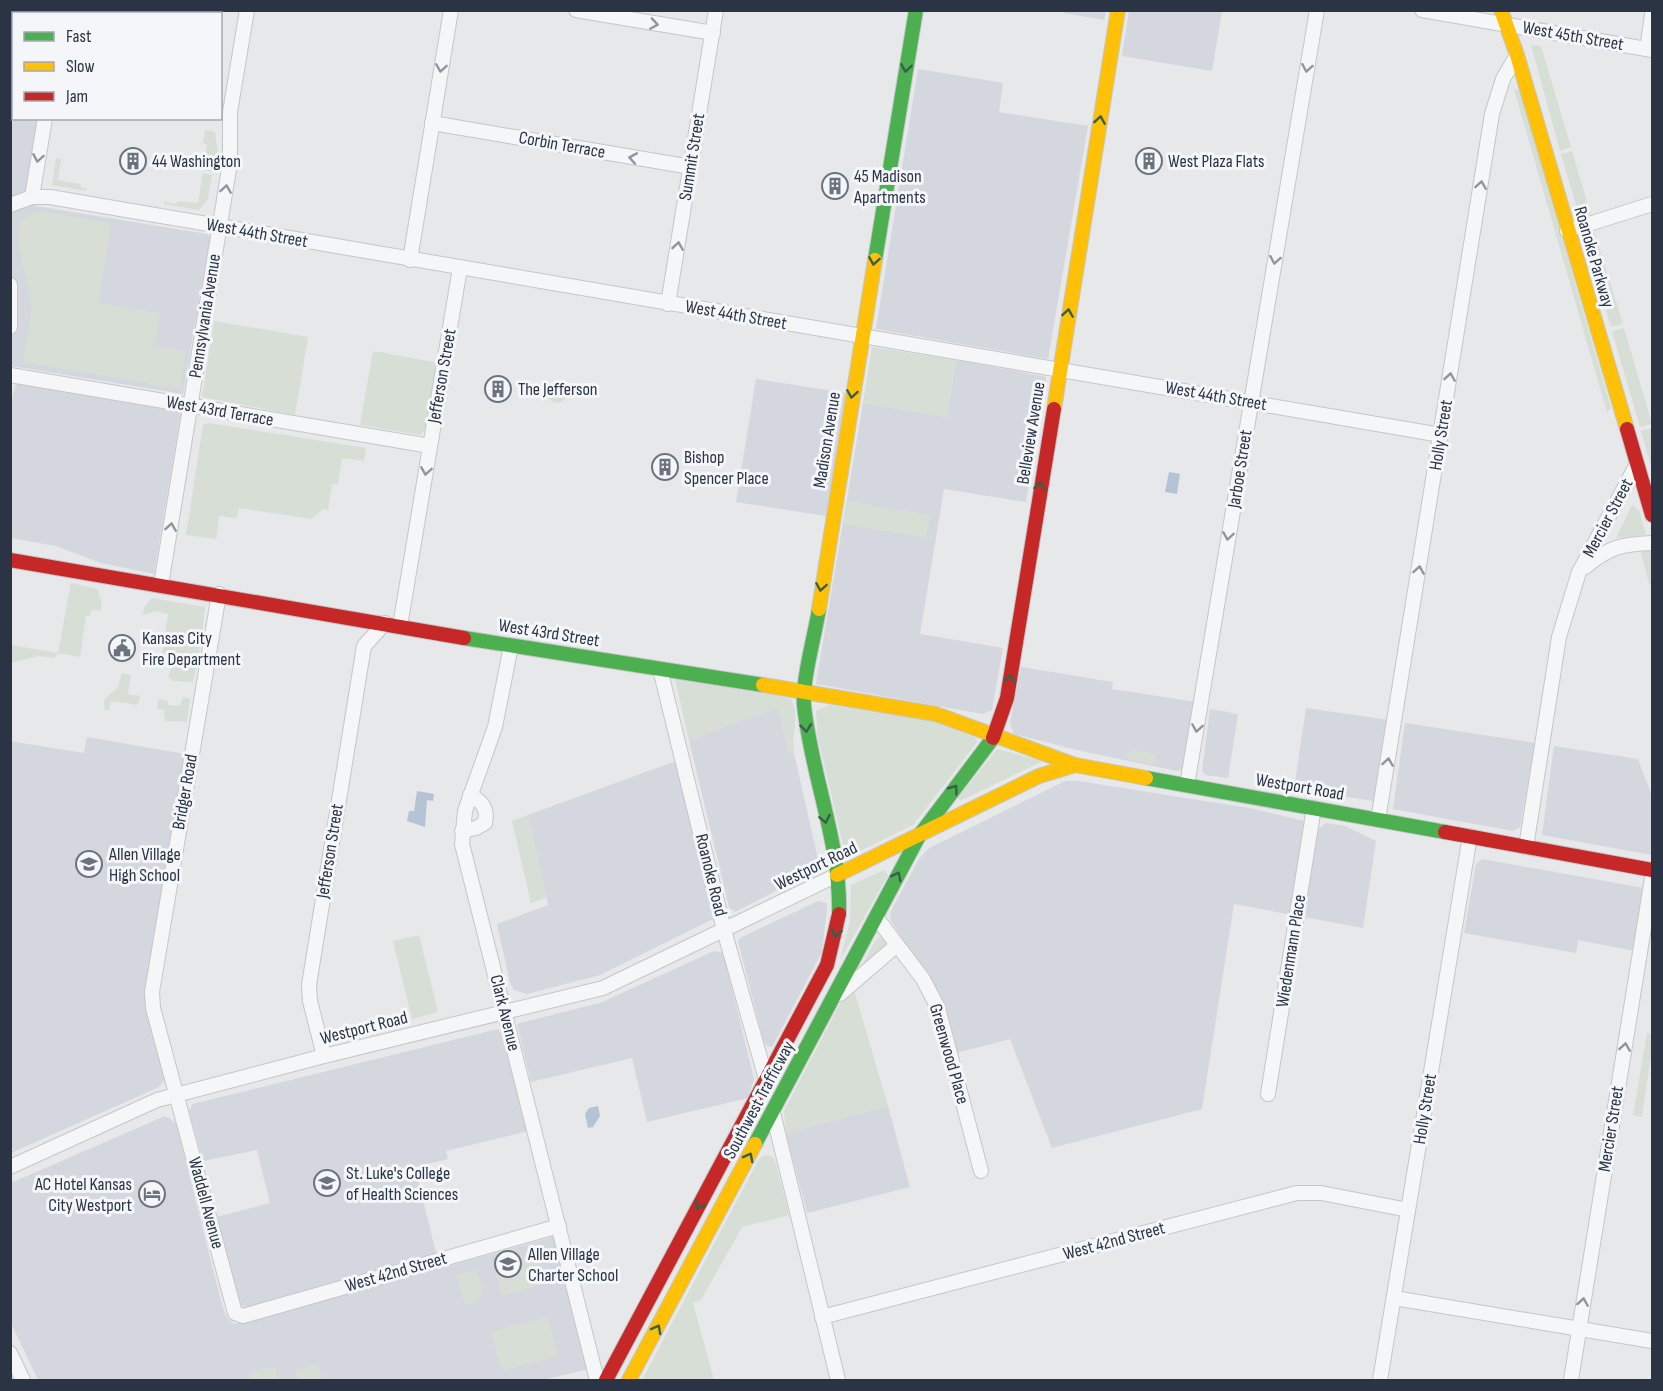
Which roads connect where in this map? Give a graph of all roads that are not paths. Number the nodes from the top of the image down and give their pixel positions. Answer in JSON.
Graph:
{"nodes":[{"id":1,"x":247,"y":10,"type":"edge"},
{"id":2,"x":451,"y":10,"type":"edge"},
{"id":3,"x":576,"y":10,"type":"edge"},
{"id":4,"x":716,"y":10,"type":"edge"},
{"id":5,"x":916,"y":10,"type":"edge"},
{"id":6,"x":1118,"y":10,"type":"edge"},
{"id":7,"x":1317,"y":10,"type":"edge"},
{"id":8,"x":1422,"y":10,"type":"edge"},
{"id":9,"x":1501,"y":10,"type":"edge"},
{"id":10,"x":1509,"y":10,"type":"edge"},
{"id":11,"x":1653,"y":15,"type":"edge"},
{"id":12,"x":1507,"y":25,"type":"junction"},
{"id":13,"x":713,"y":33,"type":"junction"},
{"id":14,"x":1650,"y":49,"type":"edge"},
{"id":15,"x":1517,"y":55,"type":"junction"},
{"id":16,"x":45,"y":120,"type":"edge"},
{"id":17,"x":432,"y":123,"type":"junction"},
{"id":18,"x":691,"y":167,"type":"junction"},
{"id":19,"x":32,"y":196,"type":"junction"},
{"id":20,"x":1653,"y":204,"type":"edge"},
{"id":21,"x":10,"y":205,"type":"edge"},
{"id":22,"x":220,"y":227,"type":"junction"},
{"id":23,"x":1567,"y":231,"type":"junction"},
{"id":24,"x":410,"y":260,"type":"junction"},
{"id":25,"x":460,"y":268,"type":"junction"},
{"id":26,"x":10,"y":285,"type":"edge"},
{"id":27,"x":668,"y":304,"type":"junction"},
{"id":28,"x":10,"y":327,"type":"edge"},
{"id":29,"x":862,"y":337,"type":"junction"},
{"id":30,"x":1059,"y":370,"type":"junction"},
{"id":31,"x":10,"y":375,"type":"edge"},
{"id":32,"x":1251,"y":402,"type":"junction"},
{"id":33,"x":191,"y":406,"type":"junction"},
{"id":34,"x":1441,"y":435,"type":"junction"},
{"id":35,"x":430,"y":446,"type":"junction"},
{"id":36,"x":1637,"y":464,"type":"junction"},
{"id":37,"x":1653,"y":515,"type":"edge"},
{"id":38,"x":1653,"y":543,"type":"edge"},
{"id":39,"x":10,"y":560,"type":"edge"},
{"id":40,"x":1579,"y":572,"type":"junction"},
{"id":41,"x":161,"y":585,"type":"junction"},
{"id":42,"x":219,"y":594,"type":"junction"},
{"id":43,"x":350,"y":617,"type":"junction"},
{"id":44,"x":385,"y":623,"type":"junction"},
{"id":45,"x":400,"y":626,"type":"junction"},
{"id":46,"x":364,"y":646,"type":"junction"},
{"id":47,"x":511,"y":646,"type":"junction"},
{"id":48,"x":660,"y":669,"type":"junction"},
{"id":49,"x":806,"y":692,"type":"junction"},
{"id":50,"x":995,"y":735,"type":"junction"},
{"id":51,"x":1075,"y":765,"type":"junction"},
{"id":52,"x":1187,"y":785,"type":"junction"},
{"id":53,"x":470,"y":795,"type":"junction"},
{"id":54,"x":1314,"y":808,"type":"junction"},
{"id":55,"x":1378,"y":820,"type":"junction"},
{"id":56,"x":462,"y":831,"type":"junction"},
{"id":57,"x":919,"y":836,"type":"junction"},
{"id":58,"x":1470,"y":836,"type":"junction"},
{"id":59,"x":1526,"y":847,"type":"junction"},
{"id":60,"x":1653,"y":870,"type":"edge"},
{"id":61,"x":837,"y":875,"type":"junction"},
{"id":62,"x":1653,"y":878,"type":"edge"},
{"id":63,"x":876,"y":917,"type":"junction"},
{"id":64,"x":724,"y":930,"type":"junction"},
{"id":65,"x":897,"y":945,"type":"junction"},
{"id":66,"x":832,"y":1001,"type":"junction"},
{"id":67,"x":505,"y":1011,"type":"junction"},
{"id":68,"x":324,"y":1056,"type":"junction"},
{"id":69,"x":766,"y":1079,"type":"junction"},
{"id":70,"x":177,"y":1094,"type":"junction"},
{"id":71,"x":1268,"y":1094,"type":"dead end"},
{"id":72,"x":773,"y":1113,"type":"junction"},
{"id":73,"x":10,"y":1167,"type":"edge"},
{"id":74,"x":981,"y":1171,"type":"dead end"},
{"id":75,"x":1408,"y":1210,"type":"junction"},
{"id":76,"x":559,"y":1226,"type":"junction"},
{"id":77,"x":1394,"y":1298,"type":"junction"},
{"id":78,"x":235,"y":1312,"type":"joint"},
{"id":79,"x":822,"y":1317,"type":"junction"},
{"id":80,"x":1579,"y":1329,"type":"junction"},
{"id":81,"x":1653,"y":1341,"type":"edge"},
{"id":82,"x":10,"y":1353,"type":"edge"},
{"id":83,"x":23,"y":1380,"type":"edge"},
{"id":84,"x":597,"y":1380,"type":"edge"},
{"id":85,"x":606,"y":1380,"type":"edge"},
{"id":86,"x":629,"y":1380,"type":"edge"},
{"id":87,"x":838,"y":1380,"type":"edge"},
{"id":88,"x":1380,"y":1380,"type":"edge"},
{"id":89,"x":1571,"y":1380,"type":"edge"}],
"edges":[{"from":22,"to":1,"type":"street","name":"Pennsylvania Avenue","one_way":true},
{"from":2,"to":17,"type":"street","one_way":true},
{"from":3,"to":13,"type":"street","one_way":true},
{"from":4,"to":13,"type":"street","name":"Summit Street"},
{"from":5,"to":29,"type":"main road","name":"Madison Avenue","one_way":true},
{"from":30,"to":6,"type":"main road","name":"Belleview Avenue","one_way":true},
{"from":7,"to":32,"type":"street","name":"Jarboe Street","one_way":true},
{"from":8,"to":12,"type":"street","name":"West 45th Street"},
{"from":9,"to":12,"type":"main road","name":"Roanoke Parkway"},
{"from":10,"to":12,"type":"street"},
{"from":11,"to":14,"type":"street"},
{"from":12,"to":14,"type":"street","name":"West 45th Street"},
{"from":12,"to":15,"type":"main road","name":"Roanoke Parkway"},
{"from":13,"to":18,"type":"street","name":"Summit Street"},
{"from":15,"to":23,"type":"main road","name":"Roanoke Parkway"},
{"from":34,"to":15,"type":"street","name":"Holly Street","one_way":true},
{"from":16,"to":19,"type":"street","one_way":true},
{"from":18,"to":17,"type":"street","name":"Corbin Terrace","one_way":true},
{"from":17,"to":24,"type":"street"},
{"from":27,"to":18,"type":"street","name":"Summit Street","one_way":true},
{"from":19,"to":21,"type":"street"},
{"from":19,"to":22,"type":"street","name":"West 44th Street"},
{"from":20,"to":23,"type":"street"},
{"from":22,"to":24,"type":"street","name":"West 44th Street"},
{"from":22,"to":33,"type":"street","name":"Pennsylvania Avenue"},
{"from":23,"to":36,"type":"main road","name":"Roanoke Parkway"},
{"from":24,"to":25,"type":"street","name":"West 44th Street"},
{"from":25,"to":27,"type":"street","name":"West 44th Street"},
{"from":25,"to":35,"type":"street","name":"Jefferson Street"},
{"from":26,"to":28,"type":"street"},
{"from":27,"to":29,"type":"street","name":"West 44th Street"},
{"from":29,"to":30,"type":"street","name":"West 44th Street"},
{"from":29,"to":49,"type":"main road","name":"Madison Avenue","one_way":true},
{"from":30,"to":32,"type":"street","name":"West 44th Street"},
{"from":50,"to":30,"type":"main road","name":"Belleview Avenue","one_way":true},
{"from":31,"to":33,"type":"street","name":"West 43rd Terrace"},
{"from":32,"to":34,"type":"street","name":"West 44th Street"},
{"from":32,"to":52,"type":"street","name":"Jarboe Street","one_way":true},
{"from":33,"to":35,"type":"street","name":"West 43rd Terrace"},
{"from":41,"to":33,"type":"street","name":"Pennsylvania Avenue","one_way":true},
{"from":55,"to":34,"type":"street","name":"Holly Street","one_way":true},
{"from":35,"to":45,"type":"street","name":"Jefferson Street","one_way":true},
{"from":36,"to":37,"type":"main road","name":"Roanoke Parkway"},
{"from":36,"to":40,"type":"street","name":"Mercier Street"},
{"from":38,"to":40,"type":"street","name":"Mercier Street"},
{"from":39,"to":41,"type":"main road","name":"West 43rd Street"},
{"from":40,"to":59,"type":"street","name":"Mercier Street"},
{"from":41,"to":42,"type":"main road","name":"West 43rd Street"},
{"from":42,"to":43,"type":"main road","name":"West 43rd Street"},
{"from":42,"to":70,"type":"street","name":"Bridger Road"},
{"from":43,"to":44,"type":"main road","name":"West 43rd Street"},
{"from":43,"to":46,"type":"street"},
{"from":44,"to":45,"type":"main road","name":"West 43rd Street"},
{"from":44,"to":46,"type":"street"},
{"from":45,"to":47,"type":"main road","name":"West 43rd Street"},
{"from":46,"to":68,"type":"street","name":"Jefferson Street"},
{"from":47,"to":48,"type":"main road","name":"West 43rd Street"},
{"from":47,"to":53,"type":"street","name":"Clark Avenue"},
{"from":48,"to":49,"type":"main road","name":"West 43rd Street"},
{"from":48,"to":64,"type":"street","name":"Roanoke Road"},
{"from":49,"to":50,"type":"main road","name":"West 43rd Street"},
{"from":49,"to":61,"type":"main road","name":"Madison Avenue","one_way":true},
{"from":50,"to":51,"type":"main road","name":"West 43rd Street"},
{"from":57,"to":50,"type":"main road","name":"Belleview Avenue","one_way":true},
{"from":51,"to":52,"type":"main road","name":"Westport Road"},
{"from":51,"to":57,"type":"main road","name":"Westport Road"},
{"from":52,"to":54,"type":"main road","name":"Westport Road"},
{"from":53,"to":56,"type":"street","name":"Clark Avenue"},
{"from":53,"to":56,"type":"street"},
{"from":54,"to":55,"type":"main road","name":"Westport Road"},
{"from":54,"to":71,"type":"street","name":"Wiedenmann Place"},
{"from":55,"to":58,"type":"main road","name":"Westport Road"},
{"from":56,"to":67,"type":"street","name":"Clark Avenue"},
{"from":57,"to":61,"type":"main road","name":"Westport Road"},
{"from":63,"to":57,"type":"main road","name":"Southwest Trafficway","one_way":true},
{"from":58,"to":59,"type":"main road","name":"Westport Road"},
{"from":58,"to":75,"type":"street","name":"Holly Street"},
{"from":59,"to":60,"type":"main road","name":"Westport Road"},
{"from":61,"to":64,"type":"street","name":"Westport Road"},
{"from":61,"to":69,"type":"main road","name":"Southwest Trafficway","one_way":true},
{"from":80,"to":62,"type":"street","name":"Mercier Street","one_way":true},
{"from":63,"to":65,"type":"street","name":"Greenwood Place"},
{"from":63,"to":66,"type":"main road","name":"Southwest Trafficway"},
{"from":64,"to":67,"type":"street","name":"Westport Road"},
{"from":64,"to":69,"type":"street","name":"Roanoke Road"},
{"from":65,"to":66,"type":"street"},
{"from":65,"to":74,"type":"street","name":"Greenwood Place"},
{"from":66,"to":72,"type":"main road","name":"Southwest Trafficway"},
{"from":67,"to":68,"type":"street","name":"Westport Road"},
{"from":67,"to":76,"type":"street","name":"Clark Avenue"},
{"from":68,"to":70,"type":"street","name":"Westport Road"},
{"from":69,"to":85,"type":"main road","name":"Southwest Trafficway","one_way":true},
{"from":70,"to":73,"type":"street","name":"Westport Road"},
{"from":70,"to":78,"type":"street","name":"Waddell Avenue"},
{"from":72,"to":79,"type":"street"},
{"from":86,"to":72,"type":"main road","name":"Southwest Trafficway","one_way":true},
{"from":75,"to":77,"type":"street","name":"Holly Street"},
{"from":75,"to":79,"type":"street","name":"West 42nd Street"},
{"from":76,"to":78,"type":"street","name":"West 42nd Street"},
{"from":76,"to":84,"type":"street","name":"Clark Avenue"},
{"from":77,"to":80,"type":"street"},
{"from":77,"to":88,"type":"street","name":"Holly Street"},
{"from":79,"to":87,"type":"street"},
{"from":80,"to":81,"type":"street"},
{"from":80,"to":89,"type":"street","name":"Mercier Street"},
{"from":82,"to":83,"type":"street"}]}
